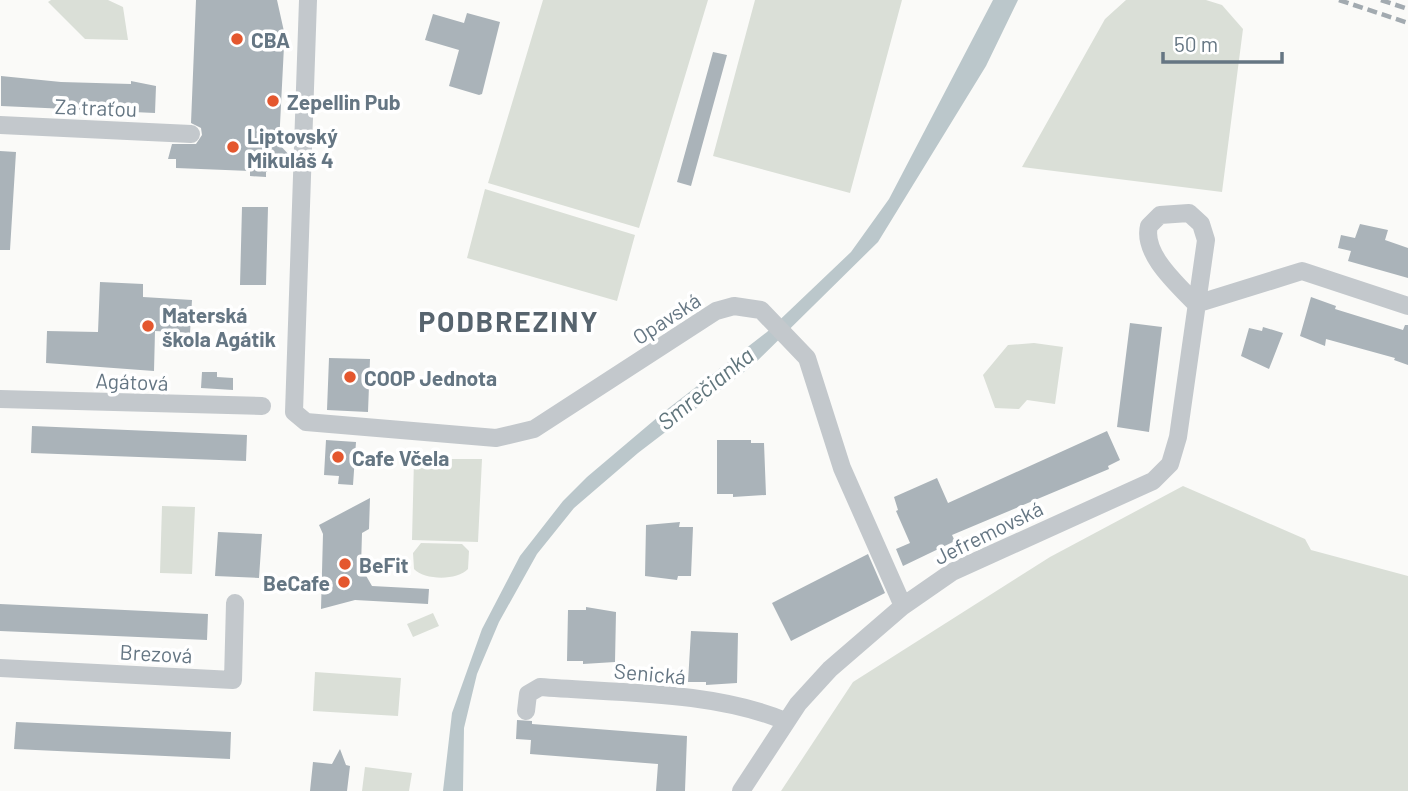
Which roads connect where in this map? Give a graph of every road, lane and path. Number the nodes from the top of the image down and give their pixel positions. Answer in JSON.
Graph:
{"nodes":[{"id":1,"x":308,"y":0,"type":"edge"},
{"id":2,"x":0,"y":125,"type":"edge"},
{"id":3,"x":191,"y":134,"type":"dead end"},
{"id":4,"x":1196,"y":304,"type":"junction"},
{"id":5,"x":1408,"y":306,"type":"edge"},
{"id":6,"x":0,"y":399,"type":"edge"},
{"id":7,"x":262,"y":406,"type":"dead end"},
{"id":8,"x":235,"y":603,"type":"dead end"},
{"id":9,"x":903,"y":606,"type":"junction"},
{"id":10,"x":0,"y":668,"type":"edge"},
{"id":11,"x":526,"y":711,"type":"dead end"},
{"id":12,"x":785,"y":720,"type":"junction"},
{"id":13,"x":741,"y":791,"type":"edge"}],
"edges":[{"from":1,"to":9,"type":"street","name":"Opavská"},
{"from":2,"to":3,"type":"street","name":"Za traťou"},
{"from":4,"to":4,"type":"street","name":"Jefremovská"},
{"from":4,"to":5,"type":"street"},
{"from":4,"to":9,"type":"street","name":"Jefremovská"},
{"from":6,"to":7,"type":"street","name":"Agátová"},
{"from":8,"to":10,"type":"street","name":"Brezová"},
{"from":9,"to":12,"type":"street","name":"Jefremovská"},
{"from":11,"to":12,"type":"street","name":"Senická"},
{"from":12,"to":13,"type":"street","name":"Jefremovská"}]}
